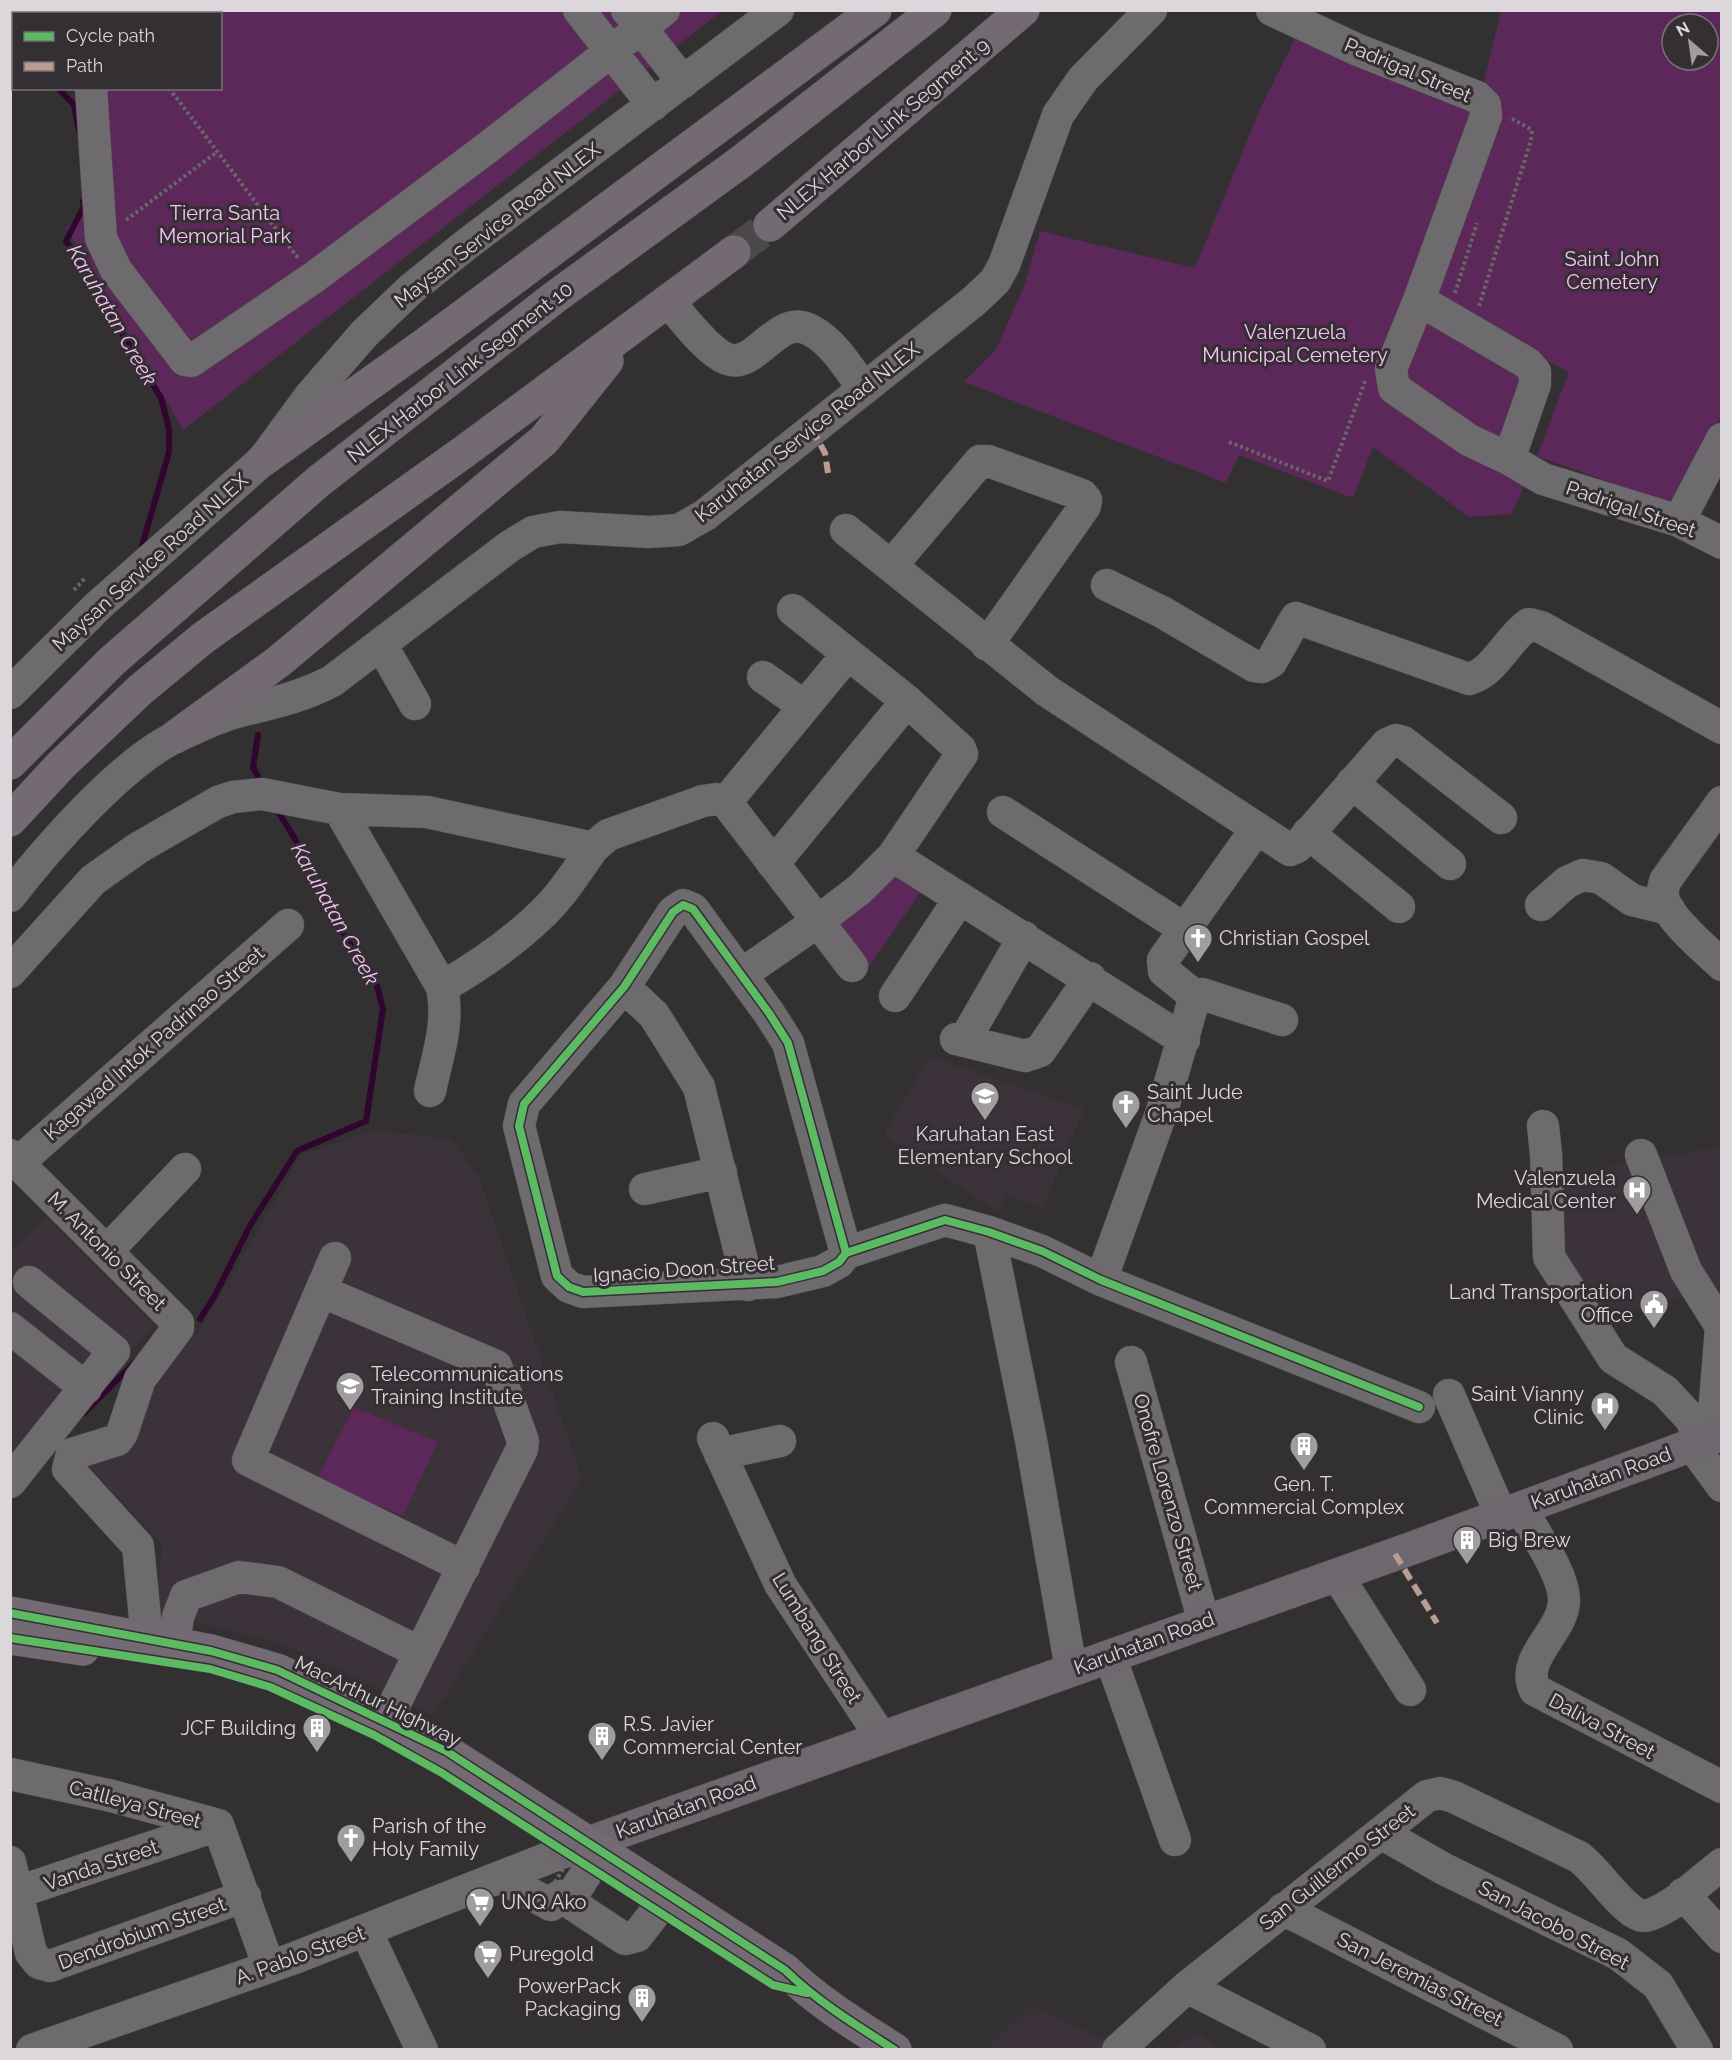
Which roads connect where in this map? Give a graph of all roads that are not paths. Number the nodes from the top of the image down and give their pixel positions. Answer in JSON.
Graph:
{"nodes":[{"id":1,"x":579,"y":10,"type":"edge"},
{"id":2,"x":778,"y":10,"type":"edge"},
{"id":3,"x":875,"y":10,"type":"edge"},
{"id":4,"x":935,"y":10,"type":"edge"},
{"id":5,"x":1023,"y":10,"type":"edge"},
{"id":6,"x":1151,"y":10,"type":"edge"},
{"id":7,"x":1272,"y":10,"type":"edge"},
{"id":8,"x":644,"y":16,"type":"edge"},
{"id":9,"x":610,"y":52,"type":"junction"},
{"id":10,"x":683,"y":82,"type":"junction"},
{"id":11,"x":91,"y":90,"type":"edge"},
{"id":12,"x":653,"y":105,"type":"junction"},
{"id":13,"x":770,"y":225,"type":"tunnel mouth"},
{"id":14,"x":734,"y":252,"type":"tunnel mouth"},
{"id":15,"x":1419,"y":300,"type":"junction"},
{"id":16,"x":669,"y":302,"type":"junction"},
{"id":17,"x":634,"y":327,"type":"junction"},
{"id":18,"x":864,"y":389,"type":"junction"},
{"id":19,"x":1722,"y":439,"type":"edge"},
{"id":20,"x":263,"y":459,"type":"junction"},
{"id":21,"x":1509,"y":459,"type":"junction"},
{"id":22,"x":1680,"y":521,"type":"junction"},
{"id":23,"x":846,"y":530,"type":"dead end"},
{"id":24,"x":1722,"y":543,"type":"edge"},
{"id":25,"x":891,"y":566,"type":"junction"},
{"id":26,"x":1107,"y":585,"type":"dead end"},
{"id":27,"x":793,"y":610,"type":"dead end"},
{"id":28,"x":987,"y":645,"type":"junction"},
{"id":29,"x":382,"y":646,"type":"junction"},
{"id":30,"x":847,"y":655,"type":"junction"},
{"id":31,"x":763,"y":677,"type":"dead end"},
{"id":32,"x":10,"y":693,"type":"edge"},
{"id":33,"x":907,"y":701,"type":"junction"},
{"id":34,"x":415,"y":704,"type":"dead end"},
{"id":35,"x":804,"y":706,"type":"junction"},
{"id":36,"x":1722,"y":728,"type":"edge"},
{"id":37,"x":175,"y":737,"type":"junction"},
{"id":38,"x":10,"y":763,"type":"edge"},
{"id":39,"x":1352,"y":783,"type":"junction"},
{"id":40,"x":726,"y":802,"type":"junction"},
{"id":41,"x":1722,"y":802,"type":"edge"},
{"id":42,"x":339,"y":809,"type":"junction"},
{"id":43,"x":1003,"y":812,"type":"dead end"},
{"id":44,"x":1501,"y":818,"type":"dead end"},
{"id":45,"x":10,"y":820,"type":"edge"},
{"id":46,"x":1257,"y":828,"type":"junction"},
{"id":47,"x":1308,"y":833,"type":"junction"},
{"id":48,"x":593,"y":848,"type":"junction"},
{"id":49,"x":893,"y":856,"type":"junction"},
{"id":50,"x":773,"y":864,"type":"junction"},
{"id":51,"x":1450,"y":864,"type":"dead end"},
{"id":52,"x":10,"y":896,"type":"edge"},
{"id":53,"x":960,"y":898,"type":"junction"},
{"id":54,"x":1541,"y":904,"type":"dead end"},
{"id":55,"x":1399,"y":907,"type":"dead end"},
{"id":56,"x":1669,"y":909,"type":"junction"},
{"id":57,"x":817,"y":922,"type":"junction"},
{"id":58,"x":288,"y":925,"type":"dead end"},
{"id":59,"x":1183,"y":928,"type":"junction"},
{"id":60,"x":1024,"y":936,"type":"junction"},
{"id":61,"x":1722,"y":965,"type":"edge"},
{"id":62,"x":852,"y":966,"type":"dead end"},
{"id":63,"x":10,"y":972,"type":"edge"},
{"id":64,"x":742,"y":974,"type":"junction"},
{"id":65,"x":1089,"y":978,"type":"junction"},
{"id":66,"x":442,"y":987,"type":"junction"},
{"id":67,"x":624,"y":987,"type":"junction"},
{"id":68,"x":895,"y":996,"type":"dead end"},
{"id":69,"x":1193,"y":997,"type":"junction"},
{"id":70,"x":1282,"y":1020,"type":"dead end"},
{"id":71,"x":1184,"y":1040,"type":"junction"},
{"id":72,"x":429,"y":1092,"type":"dead end"},
{"id":73,"x":1543,"y":1126,"type":"dead end"},
{"id":74,"x":1641,"y":1155,"type":"dead end"},
{"id":75,"x":15,"y":1159,"type":"edge"},
{"id":76,"x":185,"y":1169,"type":"dead end"},
{"id":77,"x":721,"y":1172,"type":"junction"},
{"id":78,"x":645,"y":1189,"type":"dead end"},
{"id":79,"x":989,"y":1232,"type":"junction"},
{"id":80,"x":107,"y":1251,"type":"junction"},
{"id":81,"x":846,"y":1253,"type":"junction"},
{"id":82,"x":335,"y":1258,"type":"dead end"},
{"id":83,"x":1101,"y":1280,"type":"junction"},
{"id":84,"x":29,"y":1282,"type":"dead end"},
{"id":85,"x":748,"y":1285,"type":"junction"},
{"id":86,"x":321,"y":1292,"type":"junction"},
{"id":87,"x":1721,"y":1320,"type":"edge"},
{"id":88,"x":10,"y":1328,"type":"edge"},
{"id":89,"x":1131,"y":1362,"type":"dead end"},
{"id":90,"x":86,"y":1388,"type":"junction"},
{"id":91,"x":1449,"y":1395,"type":"dead end"},
{"id":92,"x":1419,"y":1407,"type":"dead end"},
{"id":93,"x":1707,"y":1440,"type":"edge"},
{"id":94,"x":780,"y":1441,"type":"dead end"},
{"id":95,"x":10,"y":1482,"type":"edge"},
{"id":96,"x":1722,"y":1486,"type":"edge"},
{"id":97,"x":1511,"y":1512,"type":"junction"},
{"id":98,"x":464,"y":1567,"type":"junction"},
{"id":99,"x":1337,"y":1575,"type":"junction"},
{"id":100,"x":10,"y":1613,"type":"edge"},
{"id":101,"x":1204,"y":1622,"type":"junction"},
{"id":102,"x":10,"y":1638,"type":"edge"},
{"id":103,"x":160,"y":1642,"type":"junction"},
{"id":104,"x":419,"y":1652,"type":"junction"},
{"id":105,"x":1110,"y":1656,"type":"junction"},
{"id":106,"x":1071,"y":1669,"type":"junction"},
{"id":107,"x":1410,"y":1690,"type":"dead end"},
{"id":108,"x":386,"y":1721,"type":"junction"},
{"id":109,"x":881,"y":1737,"type":"junction"},
{"id":110,"x":10,"y":1774,"type":"edge"},
{"id":111,"x":1722,"y":1787,"type":"edge"},
{"id":112,"x":218,"y":1825,"type":"junction"},
{"id":113,"x":1381,"y":1833,"type":"junction"},
{"id":114,"x":1175,"y":1840,"type":"dead end"},
{"id":115,"x":584,"y":1847,"type":"junction"},
{"id":116,"x":10,"y":1862,"type":"edge"},
{"id":117,"x":1722,"y":1864,"type":"edge"},
{"id":118,"x":502,"y":1878,"type":"junction"},
{"id":119,"x":564,"y":1888,"type":"junction"},
{"id":120,"x":18,"y":1892,"type":"junction"},
{"id":121,"x":1683,"y":1894,"type":"junction"},
{"id":122,"x":245,"y":1896,"type":"junction"},
{"id":123,"x":1283,"y":1909,"type":"junction"},
{"id":124,"x":657,"y":1910,"type":"junction"},
{"id":125,"x":366,"y":1931,"type":"junction"},
{"id":126,"x":1722,"y":1937,"type":"edge"},
{"id":127,"x":269,"y":1967,"type":"junction"},
{"id":128,"x":1187,"y":1987,"type":"junction"},
{"id":129,"x":810,"y":1994,"type":"junction"},
{"id":130,"x":32,"y":2049,"type":"edge"},
{"id":131,"x":422,"y":2049,"type":"edge"},
{"id":132,"x":895,"y":2049,"type":"edge"},
{"id":133,"x":1118,"y":2049,"type":"edge"},
{"id":134,"x":1310,"y":2049,"type":"edge"},
{"id":135,"x":1557,"y":2049,"type":"edge"},
{"id":136,"x":1697,"y":2049,"type":"edge"}],
"edges":[{"from":1,"to":9,"type":"street"},
{"from":2,"to":10,"type":"street","name":"Maysan Service Road NLEX"},
{"from":3,"to":20,"type":"highway"},
{"from":4,"to":38,"type":"highway","name":"NLEX Harbor Link Segment 10"},
{"from":5,"to":13,"type":"highway","name":"NLEX Harbor Link Segment 9"},
{"from":6,"to":18,"type":"street","name":"Karuhatan Service Road NLEX"},
{"from":7,"to":15,"type":"street","name":"Padrigal Street"},
{"from":8,"to":9,"type":"street"},
{"from":8,"to":10,"type":"street"},
{"from":9,"to":11,"type":"street"},
{"from":9,"to":12,"type":"street"},
{"from":10,"to":12,"type":"street","name":"Maysan Service Road NLEX"},
{"from":12,"to":20,"type":"street","name":"Maysan Service Road NLEX"},
{"from":14,"to":16,"type":"highway"},
{"from":15,"to":21,"type":"street"},
{"from":15,"to":21,"type":"street","name":"Padrigal Street"},
{"from":16,"to":17,"type":"highway"},
{"from":16,"to":18,"type":"street"},
{"from":17,"to":37,"type":"highway"},
{"from":17,"to":45,"type":"highway"},
{"from":18,"to":29,"type":"street","name":"Karuhatan Service Road NLEX"},
{"from":19,"to":22,"type":"street"},
{"from":20,"to":32,"type":"street","name":"Maysan Service Road NLEX"},
{"from":21,"to":22,"type":"street","name":"Padrigal Street"},
{"from":22,"to":24,"type":"street","name":"Padrigal Street"},
{"from":23,"to":25,"type":"street"},
{"from":25,"to":28,"type":"street"},
{"from":25,"to":28,"type":"street"},
{"from":26,"to":36,"type":"street"},
{"from":27,"to":30,"type":"street"},
{"from":28,"to":46,"type":"street"},
{"from":29,"to":34,"type":"street"},
{"from":29,"to":37,"type":"street","name":"Karuhatan Service Road NLEX"},
{"from":30,"to":33,"type":"street"},
{"from":30,"to":35,"type":"street"},
{"from":31,"to":35,"type":"street"},
{"from":33,"to":49,"type":"street"},
{"from":33,"to":50,"type":"street"},
{"from":35,"to":40,"type":"street"},
{"from":37,"to":52,"type":"street","name":"Karuhatan Service Road NLEX"},
{"from":39,"to":44,"type":"street"},
{"from":39,"to":47,"type":"street"},
{"from":39,"to":51,"type":"street"},
{"from":40,"to":48,"type":"street"},
{"from":40,"to":50,"type":"street"},
{"from":41,"to":56,"type":"street"},
{"from":42,"to":48,"type":"street"},
{"from":42,"to":63,"type":"street"},
{"from":42,"to":66,"type":"street"},
{"from":43,"to":59,"type":"street"},
{"from":46,"to":47,"type":"street"},
{"from":46,"to":59,"type":"street"},
{"from":47,"to":55,"type":"street"},
{"from":48,"to":66,"type":"street"},
{"from":49,"to":53,"type":"street"},
{"from":49,"to":57,"type":"street"},
{"from":50,"to":57,"type":"street"},
{"from":53,"to":60,"type":"street"},
{"from":53,"to":68,"type":"street"},
{"from":54,"to":56,"type":"street"},
{"from":56,"to":61,"type":"street"},
{"from":57,"to":62,"type":"street"},
{"from":57,"to":64,"type":"street"},
{"from":58,"to":75,"type":"street","name":"Kagawad Intok Padrinao Street"},
{"from":59,"to":69,"type":"street"},
{"from":60,"to":65,"type":"street"},
{"from":60,"to":65,"type":"street"},
{"from":64,"to":67,"type":"street","name":"Ignacio Doon Street"},
{"from":64,"to":81,"type":"street","name":"Ignacio Doon Street"},
{"from":65,"to":71,"type":"street"},
{"from":66,"to":72,"type":"street"},
{"from":67,"to":77,"type":"street"},
{"from":67,"to":85,"type":"street","name":"Ignacio Doon Street"},
{"from":69,"to":70,"type":"street"},
{"from":69,"to":71,"type":"street"},
{"from":71,"to":83,"type":"street"},
{"from":73,"to":93,"type":"street"},
{"from":74,"to":87,"type":"street"},
{"from":75,"to":80,"type":"street","name":"M. Antonio Street"},
{"from":76,"to":80,"type":"street"},
{"from":77,"to":78,"type":"street"},
{"from":77,"to":85,"type":"street"},
{"from":79,"to":81,"type":"street","name":"Ignacio Doon Street"},
{"from":79,"to":83,"type":"street","name":"Ignacio Doon Street"},
{"from":79,"to":106,"type":"street"},
{"from":80,"to":103,"type":"street","name":"M. Antonio Street"},
{"from":81,"to":85,"type":"street","name":"Ignacio Doon Street"},
{"from":82,"to":86,"type":"street"},
{"from":83,"to":92,"type":"street","name":"Ignacio Doon Street"},
{"from":84,"to":90,"type":"street"},
{"from":86,"to":98,"type":"street"},
{"from":86,"to":98,"type":"street"},
{"from":87,"to":93,"type":"street"},
{"from":88,"to":90,"type":"street"},
{"from":89,"to":101,"type":"street","name":"Onofre Lorenzo Street"},
{"from":90,"to":95,"type":"street"},
{"from":91,"to":97,"type":"street"},
{"from":93,"to":96,"type":"street"},
{"from":93,"to":97,"type":"main road","name":"Karuhatan Road"},
{"from":94,"to":109,"type":"street","name":"Lumbang Street"},
{"from":97,"to":99,"type":"main road","name":"Karuhatan Road"},
{"from":97,"to":111,"type":"street","name":"Daliva Street"},
{"from":98,"to":104,"type":"street"},
{"from":99,"to":101,"type":"main road","name":"Karuhatan Road"},
{"from":99,"to":107,"type":"street"},
{"from":100,"to":103,"type":"highway","name":"MacArthur Highway"},
{"from":101,"to":105,"type":"main road","name":"Karuhatan Road"},
{"from":102,"to":115,"type":"highway","name":"MacArthur Highway"},
{"from":103,"to":104,"type":"street"},
{"from":103,"to":108,"type":"highway","name":"MacArthur Highway"},
{"from":104,"to":108,"type":"street"},
{"from":105,"to":106,"type":"main road","name":"Karuhatan Road"},
{"from":105,"to":114,"type":"street"},
{"from":106,"to":109,"type":"main road","name":"Karuhatan Road"},
{"from":108,"to":115,"type":"highway","name":"MacArthur Highway"},
{"from":109,"to":115,"type":"main road","name":"Karuhatan Road"},
{"from":110,"to":112,"type":"street","name":"Catlleya Street"},
{"from":112,"to":120,"type":"street","name":"Vanda Street"},
{"from":112,"to":122,"type":"street","name":"Catlleya Street"},
{"from":113,"to":121,"type":"street","name":"San Guillermo Street"},
{"from":113,"to":123,"type":"street","name":"San Guillermo Street"},
{"from":113,"to":136,"type":"street","name":"San Jacobo Street"},
{"from":115,"to":118,"type":"street","name":"A. Pablo Street"},
{"from":115,"to":119,"type":"street"},
{"from":115,"to":124,"type":"highway","name":"MacArthur Highway"},
{"from":115,"to":129,"type":"highway","name":"MacArthur Highway"},
{"from":116,"to":120,"type":"street"},
{"from":117,"to":121,"type":"street","name":"San Guillermo Street"},
{"from":118,"to":119,"type":"street"},
{"from":118,"to":125,"type":"street","name":"A. Pablo Street"},
{"from":119,"to":124,"type":"street"},
{"from":120,"to":122,"type":"street","name":"Dendrobium Street"},
{"from":121,"to":126,"type":"street"},
{"from":122,"to":127,"type":"street","name":"Catlleya Street"},
{"from":123,"to":128,"type":"street","name":"San Guillermo Street"},
{"from":123,"to":135,"type":"street","name":"San Jeremias Street"},
{"from":124,"to":129,"type":"highway","name":"MacArthur Highway"},
{"from":125,"to":127,"type":"street","name":"A. Pablo Street"},
{"from":125,"to":131,"type":"street"},
{"from":127,"to":130,"type":"street","name":"A. Pablo Street"},
{"from":128,"to":133,"type":"street","name":"San Guillermo Street"},
{"from":128,"to":134,"type":"street"},
{"from":129,"to":132,"type":"highway","name":"MacArthur Highway"}]}
